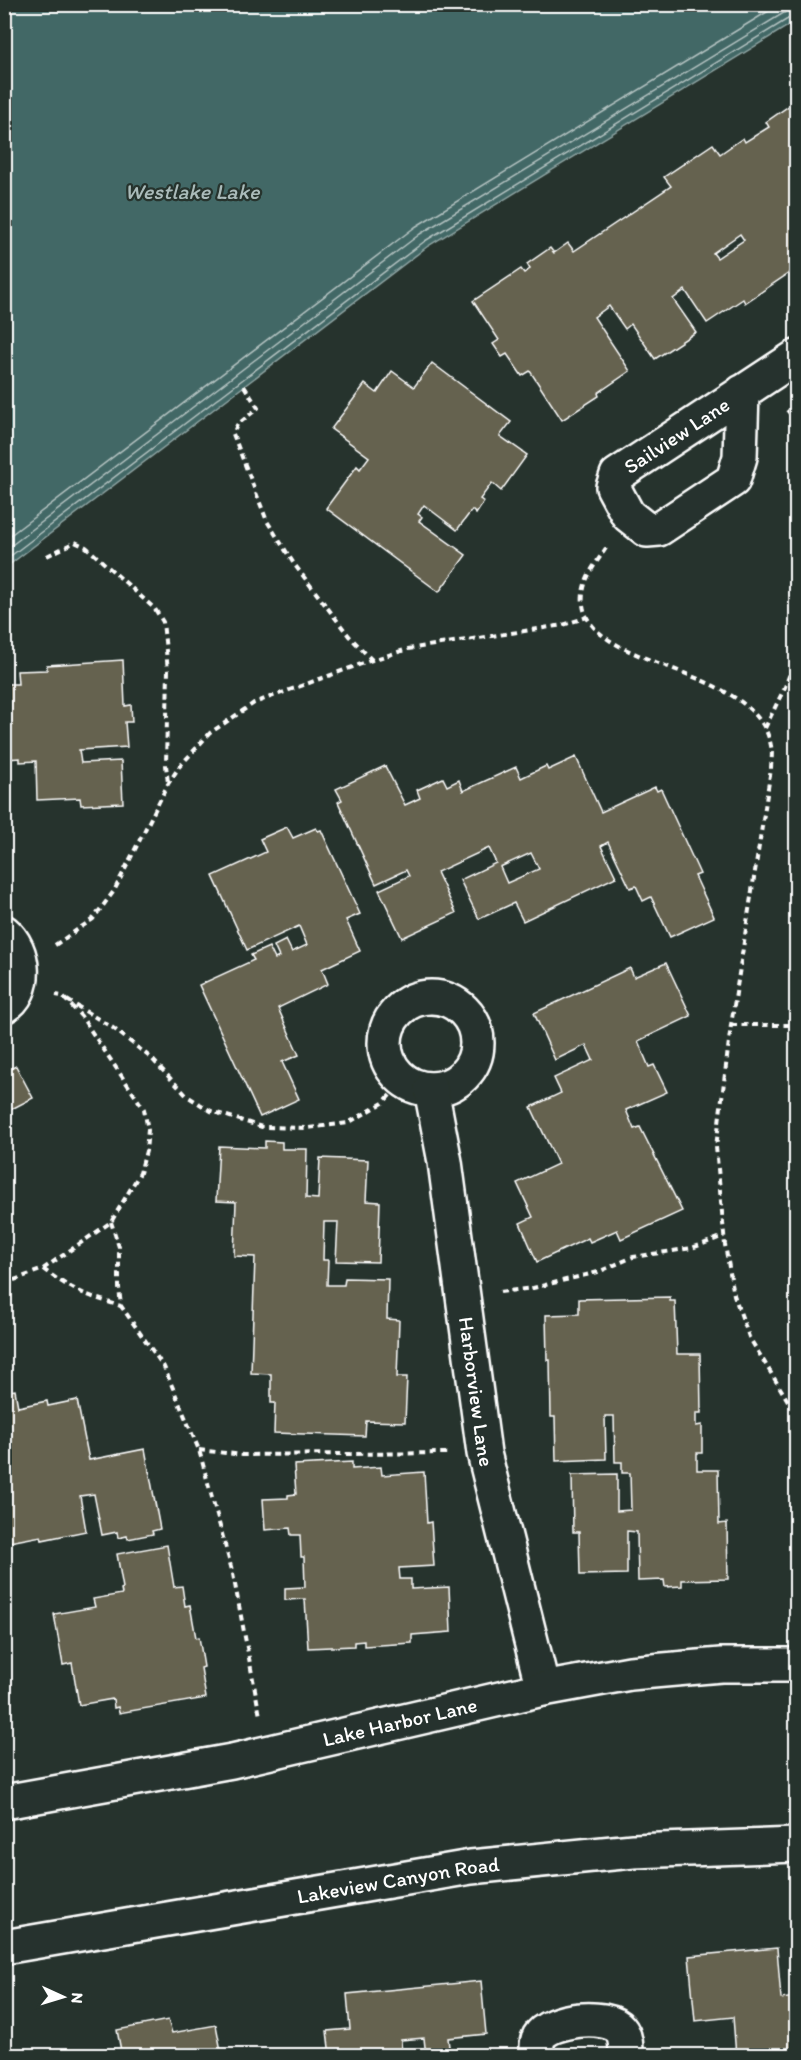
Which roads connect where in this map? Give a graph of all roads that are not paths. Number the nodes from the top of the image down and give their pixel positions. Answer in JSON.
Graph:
{"nodes":[{"id":1,"x":796,"y":357,"type":"edge"},
{"id":2,"x":742,"y":392,"type":"junction"},
{"id":3,"x":4,"y":932,"type":"edge"},
{"id":4,"x":15,"y":984,"type":"edge"},
{"id":5,"x":417,"y":1084,"type":"road end"},
{"id":6,"x":796,"y":1665,"type":"edge"},
{"id":7,"x":543,"y":1689,"type":"junction"},
{"id":8,"x":4,"y":1802,"type":"edge"},
{"id":9,"x":796,"y":1845,"type":"edge"},
{"id":10,"x":4,"y":1947,"type":"edge"},
{"id":11,"x":537,"y":2055,"type":"edge"},
{"id":12,"x":626,"y":2055,"type":"edge"}],
"edges":[{"from":1,"to":2,"type":"street","name":"Sailview Lane"},
{"from":2,"to":2,"type":"street","name":"Sailview Lane"},
{"from":3,"to":4,"type":"street"},
{"from":5,"to":7,"type":"street","name":"Harborview Lane"},
{"from":6,"to":7,"type":"street","name":"Lake Harbor Lane"},
{"from":7,"to":8,"type":"street","name":"Lake Harbor Lane"},
{"from":9,"to":10,"type":"street","name":"Lakeview Canyon Road"},
{"from":11,"to":12,"type":"street"}]}
